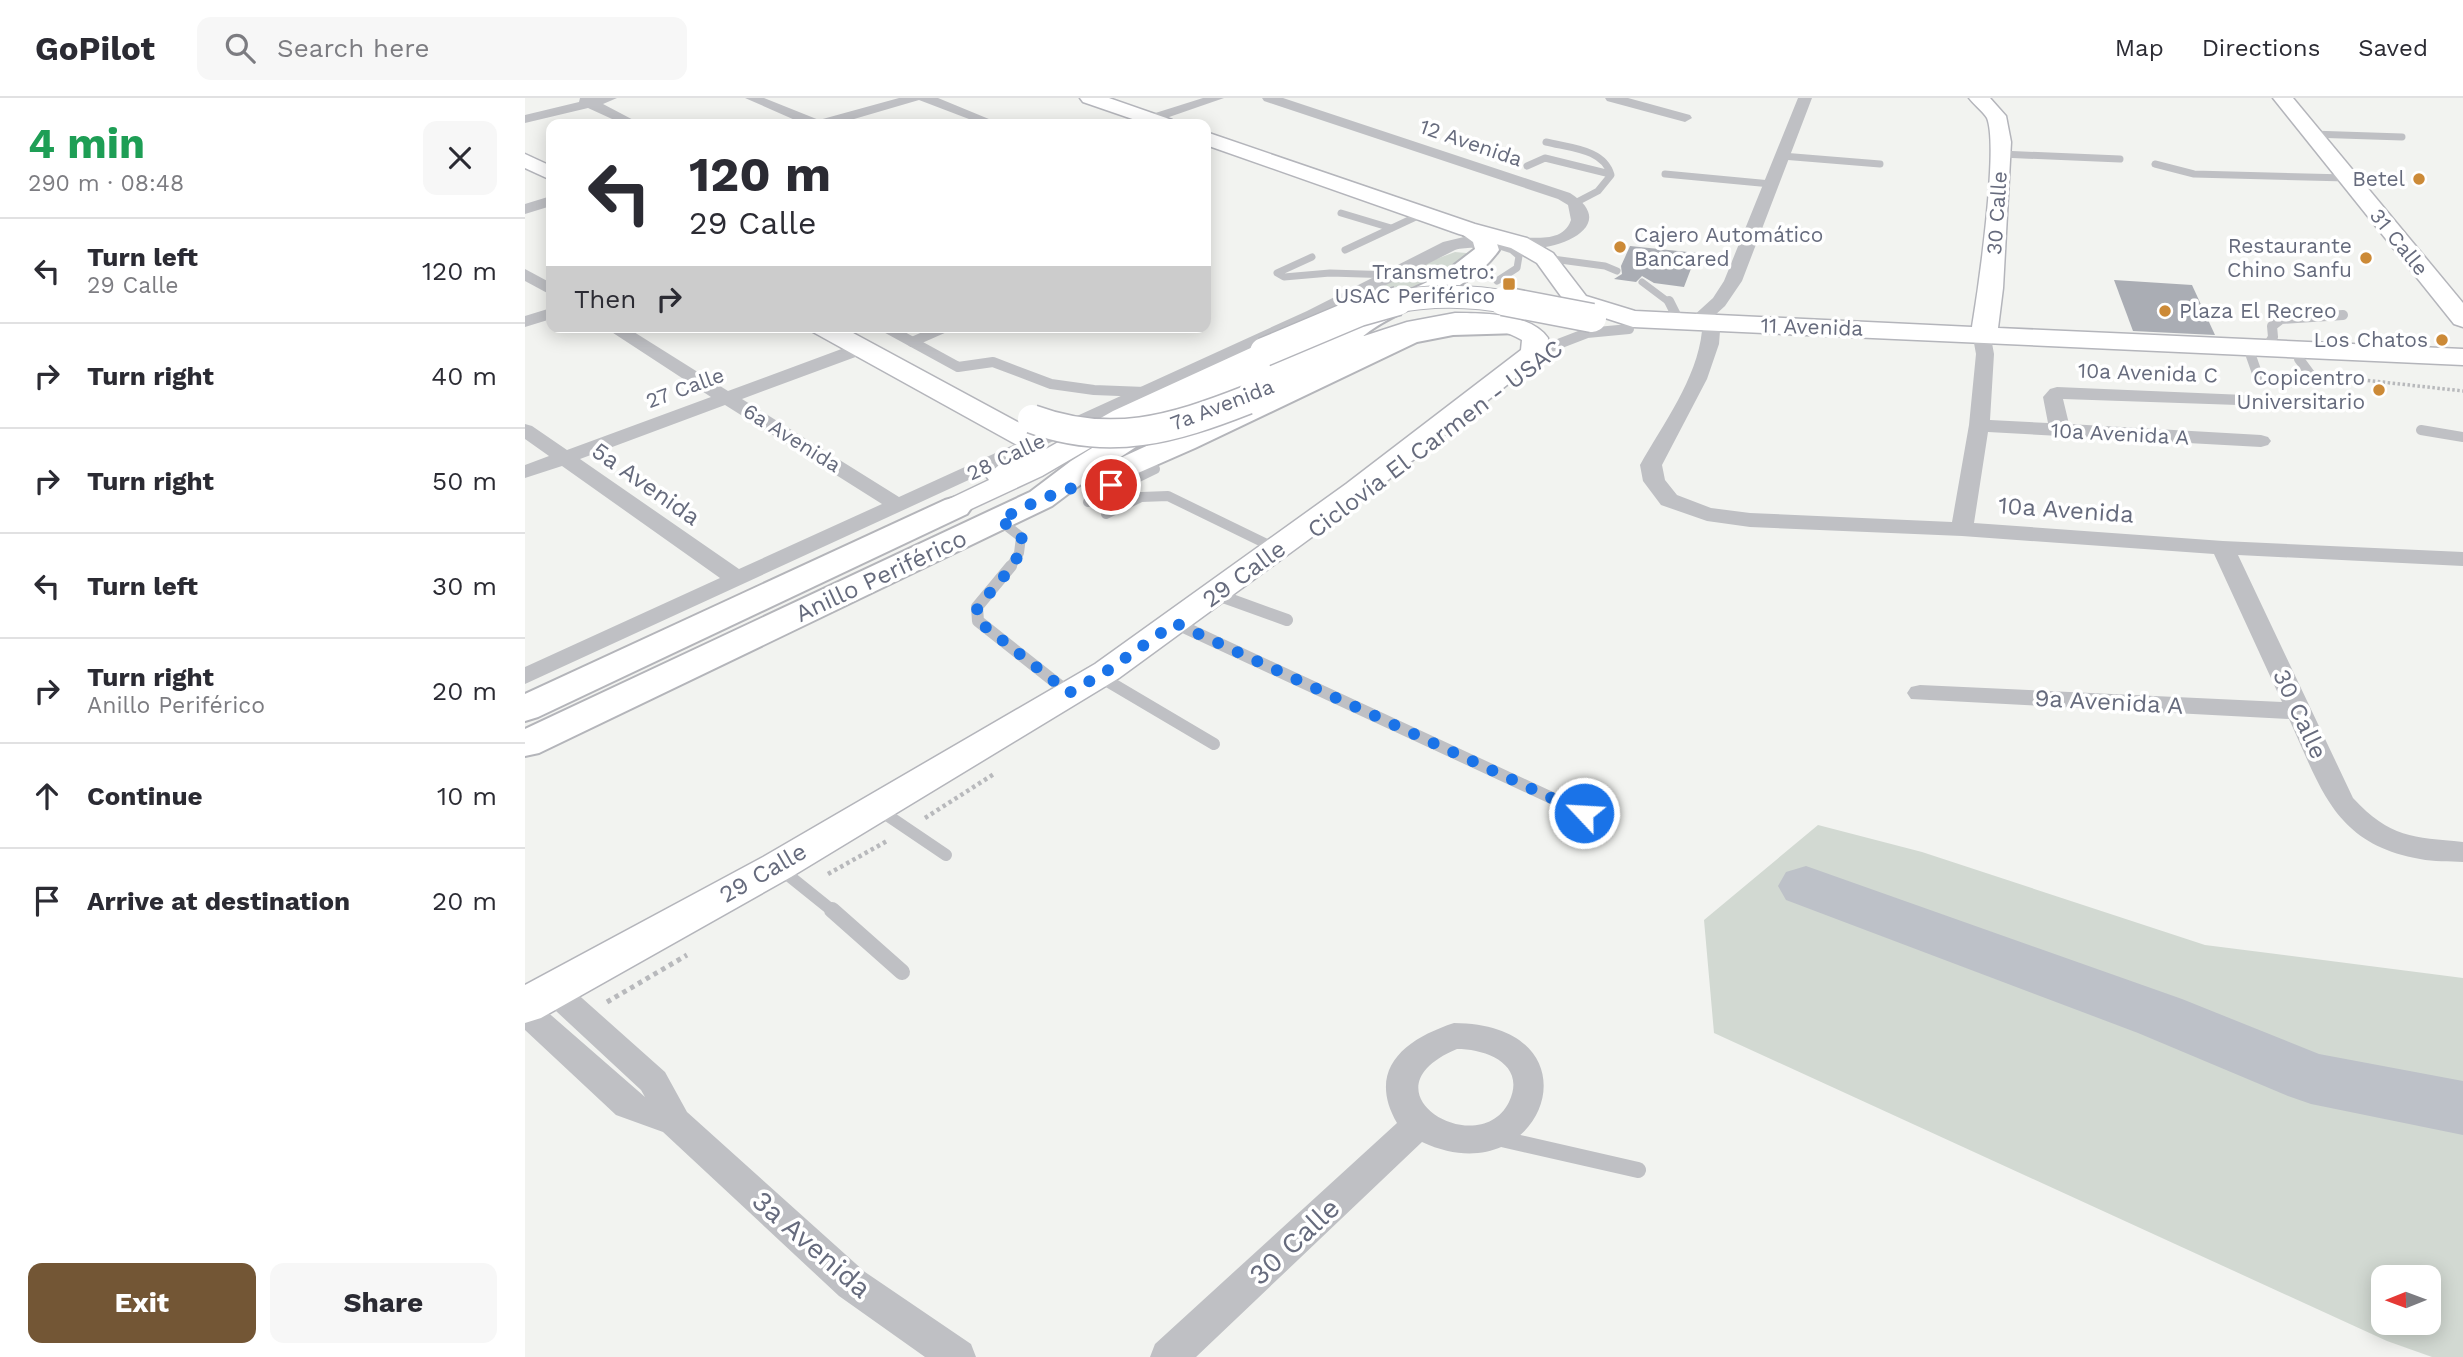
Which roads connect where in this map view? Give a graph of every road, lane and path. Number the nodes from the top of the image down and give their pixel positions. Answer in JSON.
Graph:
{"nodes":[{"id":1,"x":610,"y":98,"type":"edge"},
{"id":2,"x":752,"y":98,"type":"edge"},
{"id":3,"x":914,"y":98,"type":"edge"},
{"id":4,"x":925,"y":98,"type":"edge"},
{"id":5,"x":1090,"y":98,"type":"edge"},
{"id":6,"x":1217,"y":98,"type":"edge"},
{"id":7,"x":1269,"y":98,"type":"edge"},
{"id":8,"x":1612,"y":98,"type":"edge"},
{"id":9,"x":1805,"y":98,"type":"edge"},
{"id":10,"x":1979,"y":98,"type":"edge"},
{"id":11,"x":2283,"y":98,"type":"edge"},
{"id":12,"x":584,"y":101,"type":"edge"},
{"id":13,"x":1685,"y":118,"type":"dead end"},
{"id":14,"x":623,"y":119,"type":"edge"},
{"id":15,"x":804,"y":119,"type":"edge"},
{"id":16,"x":840,"y":119,"type":"edge"},
{"id":17,"x":981,"y":119,"type":"edge"},
{"id":18,"x":1141,"y":119,"type":"edge"},
{"id":19,"x":1162,"y":119,"type":"edge"},
{"id":20,"x":525,"y":120,"type":"edge"},
{"id":21,"x":2311,"y":134,"type":"junction"},
{"id":22,"x":2402,"y":137,"type":"dead end"},
{"id":23,"x":1211,"y":140,"type":"edge"},
{"id":24,"x":1546,"y":142,"type":"dead end"},
{"id":25,"x":2001,"y":154,"type":"junction"},
{"id":26,"x":1782,"y":156,"type":"junction"},
{"id":27,"x":2120,"y":159,"type":"dead end"},
{"id":28,"x":525,"y":160,"type":"edge"},
{"id":29,"x":1880,"y":164,"type":"dead end"},
{"id":30,"x":2155,"y":164,"type":"dead end"},
{"id":31,"x":1527,"y":166,"type":"dead end"},
{"id":32,"x":546,"y":171,"type":"edge"},
{"id":33,"x":1610,"y":174,"type":"junction"},
{"id":34,"x":1665,"y":174,"type":"dead end"},
{"id":35,"x":2347,"y":178,"type":"junction"},
{"id":36,"x":1771,"y":184,"type":"junction"},
{"id":37,"x":546,"y":203,"type":"edge"},
{"id":38,"x":1576,"y":203,"type":"junction"},
{"id":39,"x":525,"y":209,"type":"edge"},
{"id":40,"x":1341,"y":214,"type":"dead end"},
{"id":41,"x":1422,"y":214,"type":"junction"},
{"id":42,"x":1391,"y":228,"type":"junction"},
{"id":43,"x":1477,"y":236,"type":"junction"},
{"id":44,"x":1519,"y":243,"type":"junction"},
{"id":45,"x":1345,"y":250,"type":"dead end"},
{"id":46,"x":1312,"y":257,"type":"dead end"},
{"id":47,"x":1545,"y":258,"type":"junction"},
{"id":48,"x":1617,"y":271,"type":"dead end"},
{"id":49,"x":525,"y":274,"type":"edge"},
{"id":50,"x":1394,"y":275,"type":"junction"},
{"id":51,"x":1497,"y":281,"type":"dead end"},
{"id":52,"x":1642,"y":282,"type":"dead end"},
{"id":53,"x":546,"y":287,"type":"edge"},
{"id":54,"x":546,"y":315,"type":"edge"},
{"id":55,"x":2343,"y":315,"type":"dead end"},
{"id":56,"x":2463,"y":319,"type":"edge"},
{"id":57,"x":525,"y":322,"type":"edge"},
{"id":58,"x":1557,"y":324,"type":"joint"},
{"id":59,"x":1631,"y":324,"type":"junction"},
{"id":60,"x":1696,"y":324,"type":"junction"},
{"id":61,"x":1511,"y":327,"type":"junction"},
{"id":62,"x":623,"y":333,"type":"edge"},
{"id":63,"x":842,"y":333,"type":"edge"},
{"id":64,"x":896,"y":333,"type":"edge"},
{"id":65,"x":932,"y":333,"type":"edge"},
{"id":66,"x":859,"y":338,"type":"edge"},
{"id":67,"x":1984,"y":339,"type":"junction"},
{"id":68,"x":912,"y":342,"type":"junction"},
{"id":69,"x":1345,"y":343,"type":"junction"},
{"id":70,"x":2259,"y":352,"type":"junction"},
{"id":71,"x":1534,"y":353,"type":"junction"},
{"id":72,"x":2462,"y":360,"type":"edge"},
{"id":73,"x":2305,"y":367,"type":"junction"},
{"id":74,"x":2463,"y":391,"type":"edge"},
{"id":75,"x":1145,"y":392,"type":"junction"},
{"id":76,"x":727,"y":397,"type":"junction"},
{"id":77,"x":2238,"y":399,"type":"dead end"},
{"id":78,"x":1979,"y":425,"type":"junction"},
{"id":79,"x":525,"y":430,"type":"edge"},
{"id":80,"x":2421,"y":430,"type":"dead end"},
{"id":81,"x":2060,"y":431,"type":"junction"},
{"id":82,"x":1032,"y":432,"type":"junction"},
{"id":83,"x":2463,"y":437,"type":"edge"},
{"id":84,"x":2261,"y":442,"type":"dead end"},
{"id":85,"x":563,"y":458,"type":"junction"},
{"id":86,"x":1155,"y":469,"type":"dead end"},
{"id":87,"x":525,"y":472,"type":"edge"},
{"id":88,"x":1101,"y":490,"type":"junction"},
{"id":89,"x":1041,"y":499,"type":"junction"},
{"id":90,"x":1669,"y":500,"type":"joint"},
{"id":91,"x":899,"y":506,"type":"junction"},
{"id":92,"x":956,"y":507,"type":"junction"},
{"id":93,"x":1106,"y":514,"type":"dead end"},
{"id":94,"x":999,"y":520,"type":"junction"},
{"id":95,"x":1962,"y":529,"type":"junction"},
{"id":96,"x":2223,"y":548,"type":"junction"},
{"id":97,"x":1277,"y":550,"type":"junction"},
{"id":98,"x":2463,"y":559,"type":"edge"},
{"id":99,"x":737,"y":579,"type":"junction"},
{"id":100,"x":1215,"y":594,"type":"junction"},
{"id":101,"x":1287,"y":620,"type":"dead end"},
{"id":102,"x":1175,"y":623,"type":"junction"},
{"id":103,"x":527,"y":672,"type":"edge"},
{"id":104,"x":1084,"y":684,"type":"junction"},
{"id":105,"x":1920,"y":694,"type":"dead end"},
{"id":106,"x":525,"y":709,"type":"edge"},
{"id":107,"x":2299,"y":711,"type":"junction"},
{"id":108,"x":525,"y":744,"type":"edge"},
{"id":109,"x":1214,"y":744,"type":"dead end"},
{"id":110,"x":999,"y":770,"type":"dead end"},
{"id":111,"x":875,"y":806,"type":"junction"},
{"id":112,"x":1584,"y":813,"type":"dead end"},
{"id":113,"x":908,"y":829,"type":"junction"},
{"id":114,"x":2414,"y":848,"type":"joint"},
{"id":115,"x":2463,"y":852,"type":"edge"},
{"id":116,"x":946,"y":855,"type":"dead end"},
{"id":117,"x":777,"y":867,"type":"junction"},
{"id":118,"x":806,"y":887,"type":"junction"},
{"id":119,"x":688,"y":955,"type":"dead end"},
{"id":120,"x":902,"y":972,"type":"dead end"},
{"id":121,"x":539,"y":998,"type":"edge"},
{"id":122,"x":525,"y":1012,"type":"edge"},
{"id":123,"x":582,"y":1016,"type":"junction"},
{"id":124,"x":675,"y":1122,"type":"junction"},
{"id":125,"x":1418,"y":1124,"type":"junction"},
{"id":126,"x":1493,"y":1137,"type":"junction"},
{"id":127,"x":1638,"y":1170,"type":"dead end"},
{"id":128,"x":957,"y":1357,"type":"edge"},
{"id":129,"x":1169,"y":1357,"type":"edge"}],
"edges":[{"from":1,"to":12,"type":"street"},
{"from":2,"to":15,"type":"street"},
{"from":3,"to":16,"type":"street"},
{"from":4,"to":17,"type":"street"},
{"from":5,"to":18,"type":"street"},
{"from":6,"to":19,"type":"street"},
{"from":7,"to":38,"type":"street","name":"12 Avenida"},
{"from":8,"to":13,"type":"street"},
{"from":9,"to":26,"type":"street"},
{"from":10,"to":25,"type":"street","name":"30 Calle"},
{"from":11,"to":21,"type":"street","name":"31 Calle"},
{"from":12,"to":14,"type":"street"},
{"from":12,"to":20,"type":"street"},
{"from":21,"to":22,"type":"lane"},
{"from":21,"to":35,"type":"street","name":"31 Calle"},
{"from":23,"to":41,"type":"street","name":"11 Avenida"},
{"from":24,"to":33,"type":"lane"},
{"from":25,"to":27,"type":"lane"},
{"from":25,"to":67,"type":"street","name":"30 Calle"},
{"from":26,"to":29,"type":"lane"},
{"from":26,"to":36,"type":"street"},
{"from":28,"to":32,"type":"street"},
{"from":30,"to":35,"type":"lane"},
{"from":31,"to":33,"type":"lane"},
{"from":33,"to":38,"type":"lane"},
{"from":34,"to":36,"type":"lane"},
{"from":35,"to":56,"type":"street","name":"31 Calle"},
{"from":36,"to":60,"type":"street"},
{"from":37,"to":39,"type":"street"},
{"from":38,"to":44,"type":"street"},
{"from":40,"to":42,"type":"lane"},
{"from":41,"to":42,"type":"lane"},
{"from":41,"to":43,"type":"street","name":"11 Avenida"},
{"from":42,"to":45,"type":"lane"},
{"from":43,"to":44,"type":"street","name":"11 Avenida"},
{"from":43,"to":50,"type":"street","name":"28 Calle"},
{"from":43,"to":51,"type":"lane"},
{"from":43,"to":69,"type":"main road","name":"Anillo Periférico"},
{"from":44,"to":47,"type":"street","name":"11 Avenida"},
{"from":46,"to":50,"type":"lane"},
{"from":47,"to":48,"type":"lane"},
{"from":47,"to":59,"type":"street","name":"11 Avenida"},
{"from":49,"to":53,"type":"street"},
{"from":50,"to":75,"type":"street","name":"28 Calle"},
{"from":52,"to":60,"type":"lane"},
{"from":54,"to":57,"type":"street"},
{"from":55,"to":70,"type":"lane"},
{"from":58,"to":59,"type":"street","name":"11 Avenida"},
{"from":58,"to":69,"type":"main road"},
{"from":59,"to":60,"type":"street","name":"11 Avenida"},
{"from":59,"to":71,"type":"lane"},
{"from":59,"to":92,"type":"street","name":"Anillo Periférico","bridge":true},
{"from":60,"to":67,"type":"street","name":"11 Avenida"},
{"from":60,"to":90,"type":"street"},
{"from":61,"to":69,"type":"street"},
{"from":61,"to":71,"type":"street"},
{"from":61,"to":88,"type":"main road"},
{"from":62,"to":76,"type":"street","name":"6a Avenida"},
{"from":63,"to":66,"type":"street","name":"7a Avenida"},
{"from":64,"to":68,"type":"lane"},
{"from":65,"to":68,"type":"lane"},
{"from":66,"to":76,"type":"street","name":"27 Calle"},
{"from":66,"to":82,"type":"street","name":"7a Avenida"},
{"from":67,"to":70,"type":"street","name":"11 Avenida"},
{"from":67,"to":78,"type":"street","name":"30 Calle"},
{"from":68,"to":75,"type":"lane"},
{"from":69,"to":82,"type":"street","name":"7a Avenida","bridge":true},
{"from":69,"to":89,"type":"main road","name":"Anillo Periférico"},
{"from":70,"to":72,"type":"street","name":"11 Avenida"},
{"from":70,"to":73,"type":"street","name":"11 Avenida"},
{"from":71,"to":97,"type":"street","name":"29 Calle"},
{"from":72,"to":73,"type":"street","name":"11 Avenida"},
{"from":73,"to":74,"type":"path"},
{"from":75,"to":82,"type":"street","name":"28 Calle"},
{"from":76,"to":85,"type":"street","name":"27 Calle"},
{"from":76,"to":91,"type":"street","name":"6a Avenida"},
{"from":77,"to":81,"type":"street","name":"10a Avenida C"},
{"from":78,"to":81,"type":"street","name":"10a Avenida A"},
{"from":78,"to":95,"type":"street","name":"30 Calle"},
{"from":79,"to":85,"type":"street","name":"5a Avenida"},
{"from":80,"to":83,"type":"lane"},
{"from":81,"to":84,"type":"street","name":"10a Avenida A"},
{"from":82,"to":91,"type":"street","name":"28 Calle"},
{"from":82,"to":92,"type":"street"},
{"from":85,"to":87,"type":"street","name":"27 Calle"},
{"from":85,"to":99,"type":"street","name":"5a Avenida"},
{"from":86,"to":88,"type":"lane"},
{"from":88,"to":89,"type":"main road"},
{"from":89,"to":94,"type":"main road","name":"Anillo Periférico"},
{"from":90,"to":95,"type":"street","name":"10a Avenida"},
{"from":91,"to":99,"type":"street","name":"28 Calle"},
{"from":92,"to":106,"type":"main road","name":"Anillo Periférico"},
{"from":93,"to":97,"type":"lane"},
{"from":94,"to":104,"type":"lane"},
{"from":94,"to":108,"type":"main road","name":"Anillo Periférico"},
{"from":95,"to":96,"type":"street","name":"10a Avenida"},
{"from":96,"to":98,"type":"street","name":"10a Avenida"},
{"from":96,"to":107,"type":"street","name":"30 Calle"},
{"from":97,"to":100,"type":"street","name":"29 Calle"},
{"from":99,"to":103,"type":"street","name":"28 Calle"},
{"from":100,"to":101,"type":"lane"},
{"from":100,"to":102,"type":"street","name":"29 Calle"},
{"from":102,"to":104,"type":"street","name":"29 Calle"},
{"from":102,"to":112,"type":"lane"},
{"from":104,"to":109,"type":"lane"},
{"from":104,"to":111,"type":"street","name":"29 Calle"},
{"from":105,"to":107,"type":"street","name":"9a Avenida A"},
{"from":107,"to":114,"type":"street","name":"30 Calle"},
{"from":110,"to":113,"type":"path"},
{"from":111,"to":113,"type":"lane"},
{"from":111,"to":117,"type":"street","name":"29 Calle"},
{"from":113,"to":116,"type":"lane"},
{"from":113,"to":118,"type":"path"},
{"from":114,"to":115,"type":"street"},
{"from":117,"to":118,"type":"lane"},
{"from":117,"to":121,"type":"street","name":"29 Calle"},
{"from":118,"to":120,"type":"lane"},
{"from":119,"to":123,"type":"path"},
{"from":121,"to":123,"type":"street","name":"3a Avenida"},
{"from":122,"to":124,"type":"street","name":"3a Avenida"},
{"from":123,"to":124,"type":"street","name":"3a Avenida"},
{"from":124,"to":128,"type":"street","name":"3a Avenida"},
{"from":125,"to":126,"type":"street"},
{"from":125,"to":126,"type":"street"},
{"from":125,"to":129,"type":"street","name":"30 Calle"},
{"from":126,"to":127,"type":"lane"}]}
